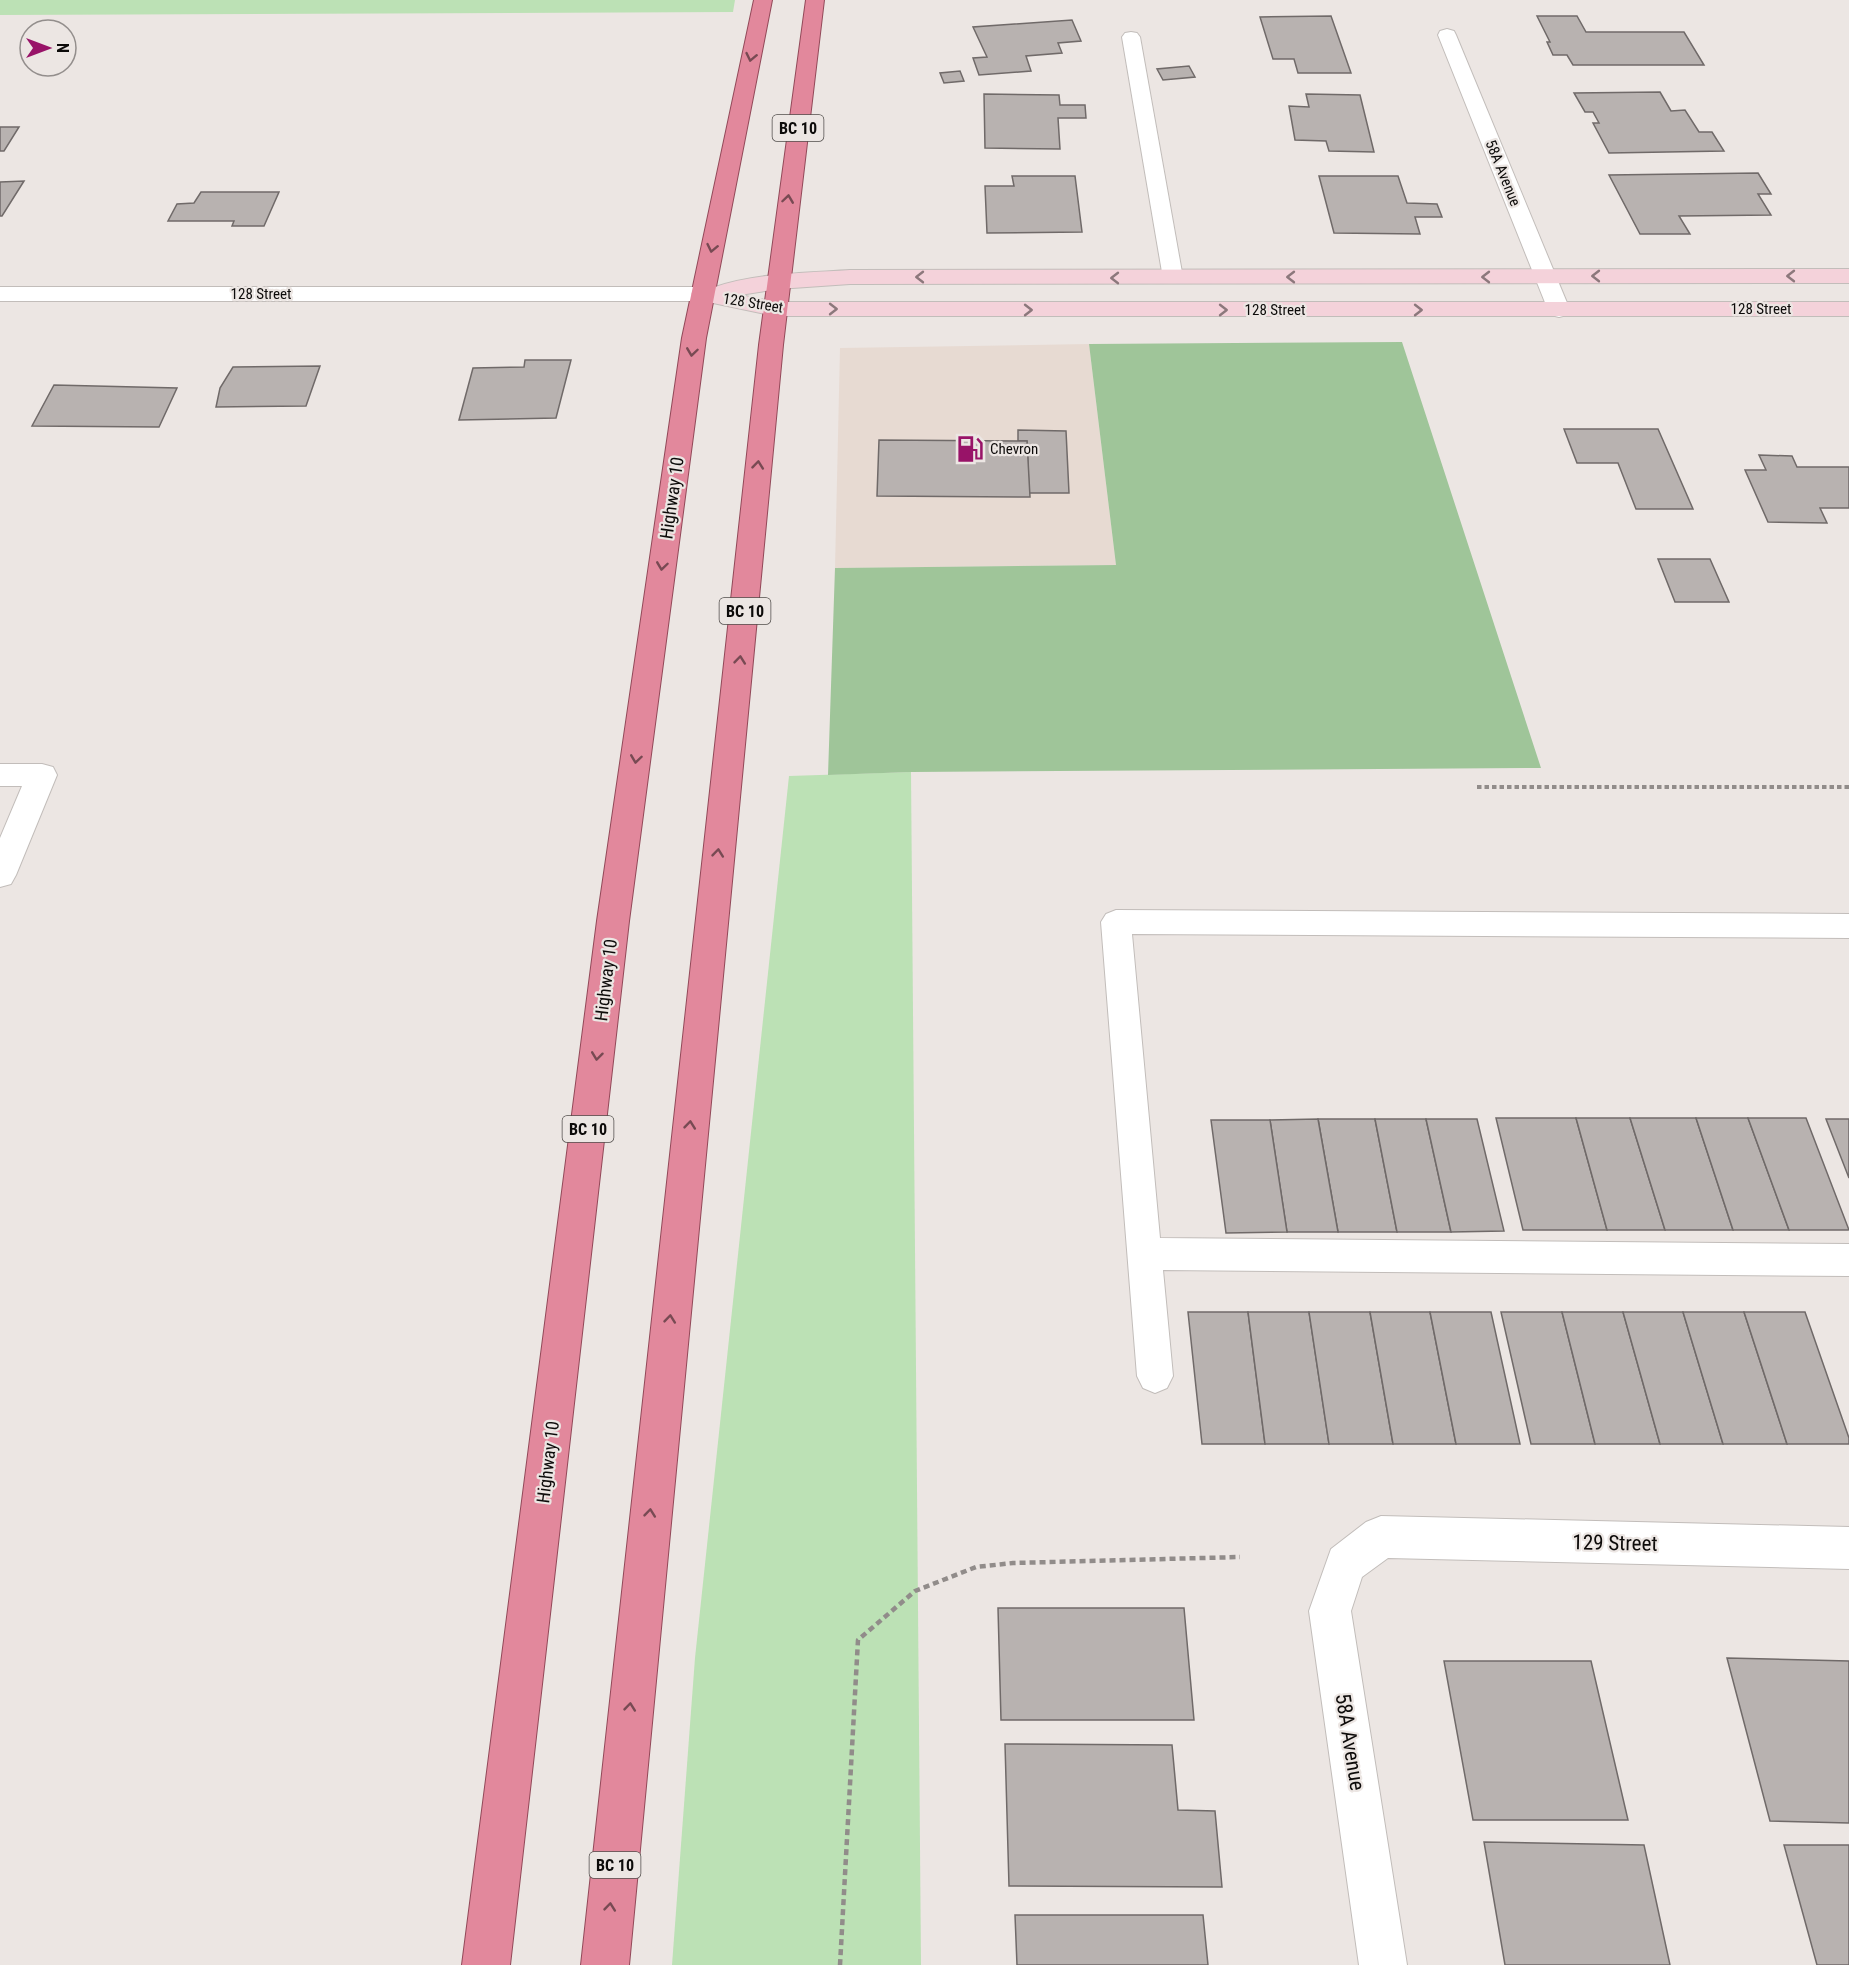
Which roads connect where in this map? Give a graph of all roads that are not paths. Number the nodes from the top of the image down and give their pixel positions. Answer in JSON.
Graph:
{"nodes":[{"id":1,"x":763,"y":0,"type":"edge"},
{"id":2,"x":815,"y":0,"type":"edge"},
{"id":3,"x":1447,"y":35,"type":"dead end"},
{"id":4,"x":1131,"y":37,"type":"dead end"},
{"id":5,"x":1545,"y":276,"type":"junction"},
{"id":6,"x":1849,"y":276,"type":"edge"},
{"id":7,"x":1173,"y":278,"type":"junction"},
{"id":8,"x":0,"y":294,"type":"edge"},
{"id":9,"x":702,"y":294,"type":"junction"},
{"id":10,"x":776,"y":296,"type":"junction"},
{"id":11,"x":1849,"y":309,"type":"edge"},
{"id":12,"x":1559,"y":310,"type":"junction"},
{"id":13,"x":0,"y":775,"type":"edge"},
{"id":14,"x":0,"y":875,"type":"edge"},
{"id":15,"x":1849,"y":926,"type":"edge"},
{"id":16,"x":1144,"y":1254,"type":"junction"},
{"id":17,"x":1849,"y":1260,"type":"edge"},
{"id":18,"x":1155,"y":1376,"type":"dead end"},
{"id":19,"x":1381,"y":1537,"type":"joint"},
{"id":20,"x":1849,"y":1548,"type":"edge"},
{"id":21,"x":486,"y":1965,"type":"edge"},
{"id":22,"x":604,"y":1965,"type":"edge"},
{"id":23,"x":1383,"y":1965,"type":"edge"}],
"edges":[{"from":1,"to":9,"type":"highway","name":"Highway 10","number":"BC 10","one_way":true},
{"from":10,"to":2,"type":"highway","number":"BC 10","one_way":true},
{"from":3,"to":5,"type":"street","name":"58A Avenue"},
{"from":4,"to":7,"type":"lane"},
{"from":6,"to":5,"type":"main road","name":"128 Street","one_way":true},
{"from":5,"to":7,"type":"main road","name":"128 Street","one_way":true},
{"from":5,"to":12,"type":"street","name":"58A Avenue"},
{"from":7,"to":10,"type":"main road","name":"128 Street","one_way":true},
{"from":8,"to":9,"type":"street","name":"128 Street"},
{"from":9,"to":10,"type":"main road","name":"128 Street"},
{"from":9,"to":21,"type":"highway","name":"Highway 10","number":"BC 10","one_way":true},
{"from":10,"to":12,"type":"main road","name":"128 Street","one_way":true},
{"from":22,"to":10,"type":"highway","number":"BC 10","one_way":true},
{"from":11,"to":12,"type":"main road","name":"128 Street"},
{"from":13,"to":14,"type":"street"},
{"from":15,"to":16,"type":"lane"},
{"from":16,"to":17,"type":"lane"},
{"from":16,"to":18,"type":"lane"},
{"from":19,"to":20,"type":"street","name":"129 Street"},
{"from":19,"to":23,"type":"street","name":"58A Avenue"}]}
